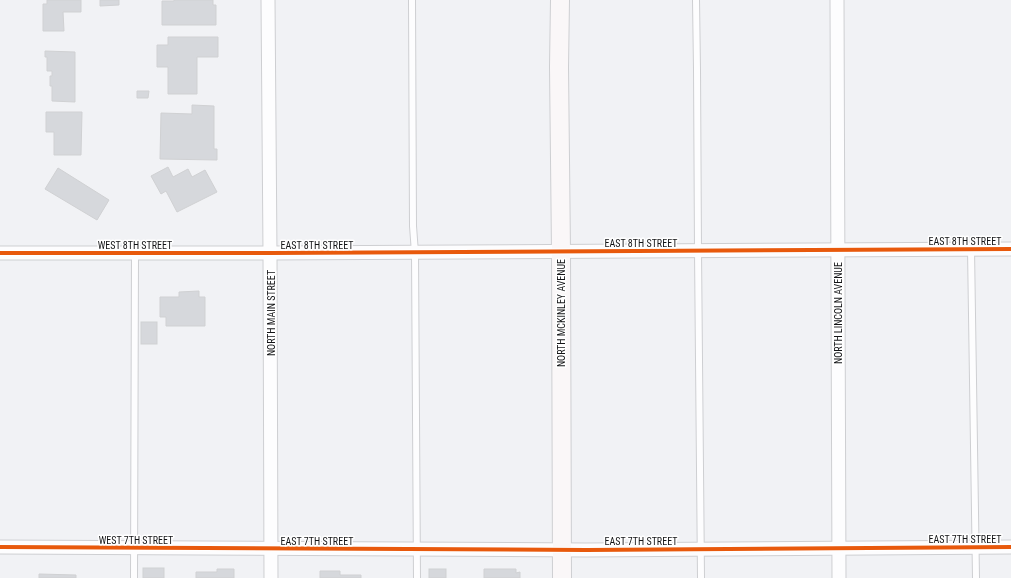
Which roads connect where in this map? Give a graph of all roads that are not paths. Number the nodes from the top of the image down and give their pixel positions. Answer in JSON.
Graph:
{"nodes":[{"id":1,"x":268,"y":0,"type":"edge"},
{"id":2,"x":412,"y":0,"type":"edge"},
{"id":3,"x":560,"y":0,"type":"edge"},
{"id":4,"x":696,"y":0,"type":"edge"},
{"id":5,"x":837,"y":0,"type":"edge"},
{"id":6,"x":971,"y":249,"type":"junction"},
{"id":7,"x":1011,"y":249,"type":"edge"},
{"id":8,"x":838,"y":250,"type":"junction"},
{"id":9,"x":698,"y":251,"type":"junction"},
{"id":10,"x":561,"y":252,"type":"junction"},
{"id":11,"x":0,"y":253,"type":"edge"},
{"id":12,"x":135,"y":253,"type":"junction"},
{"id":13,"x":270,"y":253,"type":"junction"},
{"id":14,"x":415,"y":253,"type":"junction"},
{"id":15,"x":0,"y":547,"type":"edge"},
{"id":16,"x":976,"y":547,"type":"junction"},
{"id":17,"x":1011,"y":547,"type":"edge"},
{"id":18,"x":134,"y":548,"type":"junction"},
{"id":19,"x":839,"y":548,"type":"junction"},
{"id":20,"x":271,"y":549,"type":"junction"},
{"id":21,"x":416,"y":549,"type":"junction"},
{"id":22,"x":701,"y":549,"type":"junction"},
{"id":23,"x":562,"y":550,"type":"junction"},
{"id":24,"x":134,"y":578,"type":"edge"},
{"id":25,"x":271,"y":578,"type":"edge"},
{"id":26,"x":417,"y":578,"type":"edge"},
{"id":27,"x":562,"y":578,"type":"edge"},
{"id":28,"x":702,"y":578,"type":"edge"},
{"id":29,"x":839,"y":578,"type":"edge"},
{"id":30,"x":976,"y":578,"type":"edge"}],
"edges":[{"from":1,"to":13,"type":"street","name":"NORTH MAIN STREET"},
{"from":2,"to":14,"type":"lane"},
{"from":3,"to":10,"type":"main road","name":"NORTH MCKINLEY AVENUE"},
{"from":4,"to":9,"type":"lane"},
{"from":5,"to":8,"type":"street","name":"NORTH LINCOLN AVENUE"},
{"from":6,"to":7,"type":"street","name":"EAST 8TH STREET"},
{"from":6,"to":8,"type":"street","name":"EAST 8TH STREET"},
{"from":6,"to":16,"type":"lane"},
{"from":8,"to":9,"type":"street","name":"EAST 8TH STREET"},
{"from":8,"to":19,"type":"street","name":"NORTH LINCOLN AVENUE"},
{"from":9,"to":10,"type":"street","name":"EAST 8TH STREET"},
{"from":9,"to":22,"type":"lane"},
{"from":10,"to":14,"type":"street","name":"EAST 8TH STREET"},
{"from":10,"to":23,"type":"main road","name":"NORTH MCKINLEY AVENUE"},
{"from":11,"to":12,"type":"street","name":"WEST 8TH STREET"},
{"from":12,"to":13,"type":"street","name":"WEST 8TH STREET"},
{"from":12,"to":18,"type":"lane"},
{"from":13,"to":14,"type":"street","name":"EAST 8TH STREET"},
{"from":13,"to":20,"type":"street","name":"NORTH MAIN STREET"},
{"from":14,"to":21,"type":"lane"},
{"from":15,"to":18,"type":"street","name":"WEST 7TH STREET"},
{"from":16,"to":17,"type":"street","name":"EAST 7TH STREET"},
{"from":16,"to":19,"type":"street","name":"EAST 7TH STREET"},
{"from":16,"to":30,"type":"lane"},
{"from":18,"to":20,"type":"street","name":"WEST 7TH STREET"},
{"from":18,"to":24,"type":"lane"},
{"from":19,"to":22,"type":"street","name":"EAST 7TH STREET"},
{"from":19,"to":29,"type":"street","name":"NORTH LINCOLN AVENUE"},
{"from":20,"to":21,"type":"street","name":"EAST 7TH STREET"},
{"from":20,"to":25,"type":"street","name":"NORTH MAIN STREET"},
{"from":21,"to":23,"type":"street","name":"EAST 7TH STREET"},
{"from":21,"to":26,"type":"lane"},
{"from":22,"to":23,"type":"street","name":"EAST 7TH STREET"},
{"from":22,"to":28,"type":"lane"},
{"from":23,"to":27,"type":"main road","name":"NORTH MCKINLEY AVENUE"}]}
